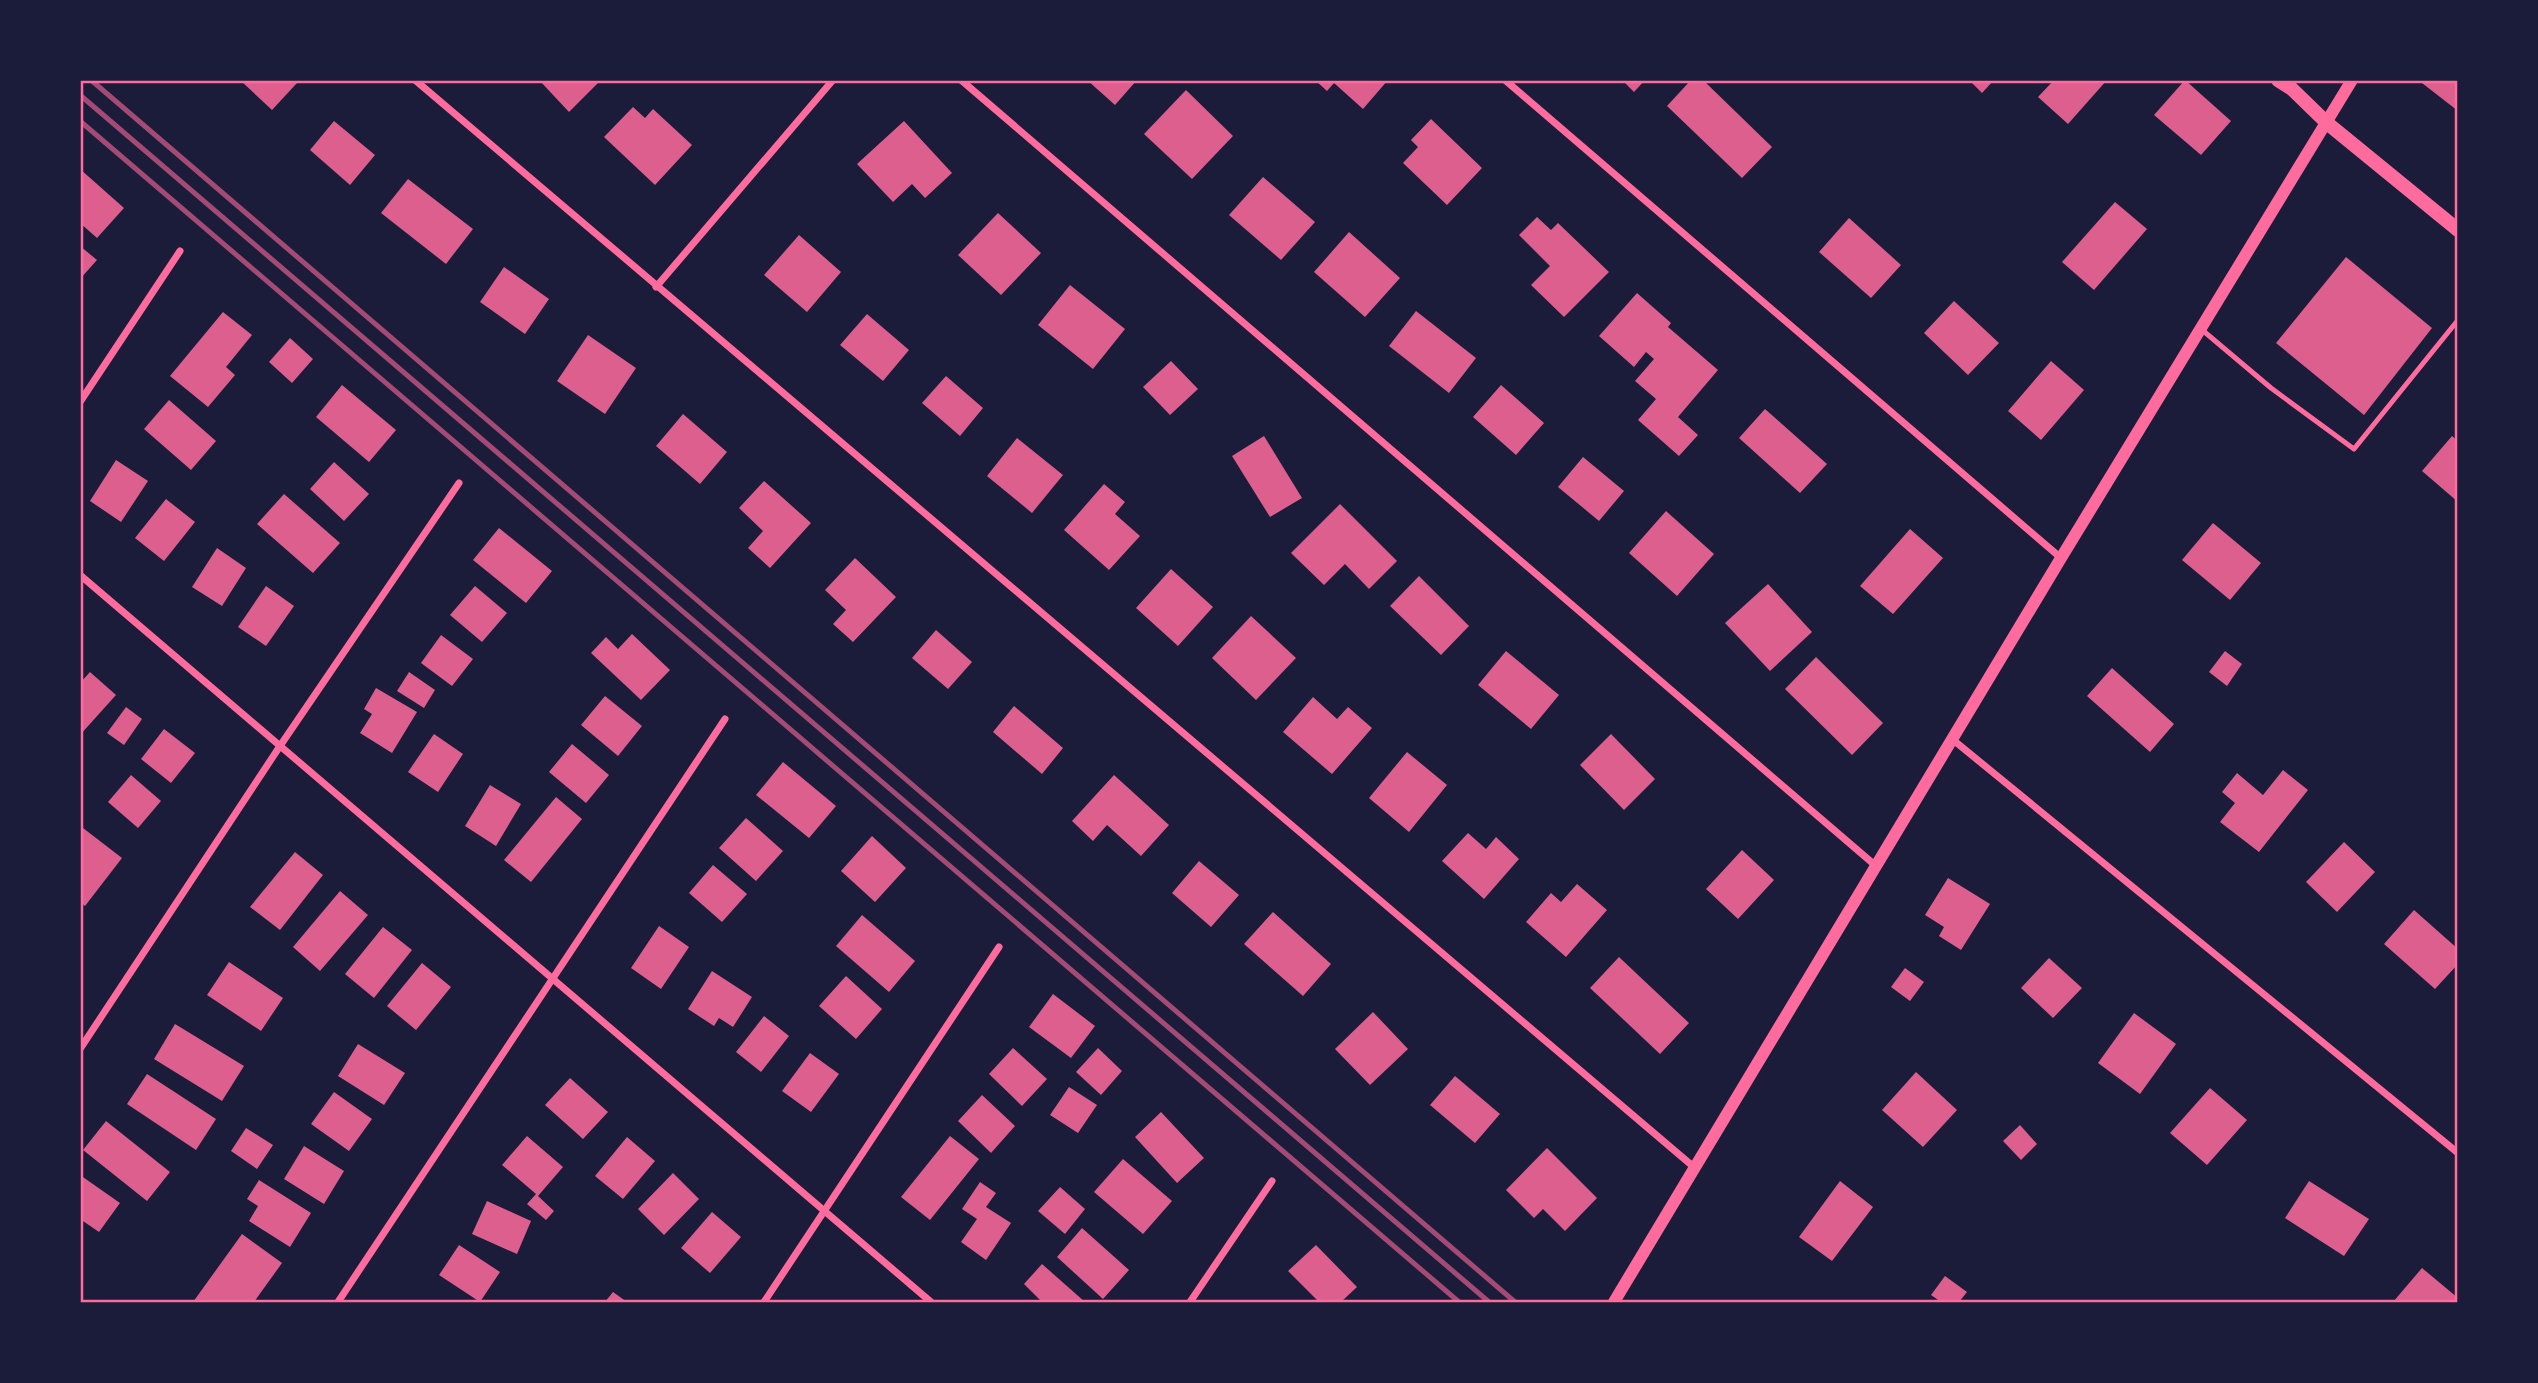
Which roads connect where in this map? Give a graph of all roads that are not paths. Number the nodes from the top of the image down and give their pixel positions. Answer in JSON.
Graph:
{"nodes":[{"id":1,"x":415,"y":80,"type":"edge"},
{"id":2,"x":833,"y":80,"type":"edge"},
{"id":3,"x":961,"y":80,"type":"edge"},
{"id":4,"x":1505,"y":80,"type":"edge"},
{"id":5,"x":2278,"y":80,"type":"edge"},
{"id":6,"x":2352,"y":80,"type":"edge"},
{"id":7,"x":2327,"y":123,"type":"junction"},
{"id":8,"x":2458,"y":230,"type":"edge"},
{"id":9,"x":180,"y":251,"type":"dead end"},
{"id":10,"x":656,"y":287,"type":"junction"},
{"id":11,"x":2458,"y":320,"type":"edge"},
{"id":12,"x":2201,"y":329,"type":"junction"},
{"id":13,"x":80,"y":402,"type":"edge"},
{"id":14,"x":459,"y":483,"type":"dead end"},
{"id":15,"x":2061,"y":558,"type":"junction"},
{"id":16,"x":80,"y":575,"type":"edge"},
{"id":17,"x":725,"y":719,"type":"dead end"},
{"id":18,"x":1952,"y":739,"type":"junction"},
{"id":19,"x":280,"y":746,"type":"junction"},
{"id":20,"x":1876,"y":866,"type":"junction"},
{"id":21,"x":999,"y":947,"type":"dead end"},
{"id":22,"x":552,"y":978,"type":"junction"},
{"id":23,"x":80,"y":1049,"type":"edge"},
{"id":24,"x":2458,"y":1153,"type":"edge"},
{"id":25,"x":1695,"y":1168,"type":"junction"},
{"id":26,"x":1272,"y":1181,"type":"dead end"},
{"id":27,"x":824,"y":1211,"type":"junction"},
{"id":28,"x":338,"y":1303,"type":"edge"},
{"id":29,"x":764,"y":1303,"type":"edge"},
{"id":30,"x":930,"y":1303,"type":"edge"},
{"id":31,"x":1190,"y":1303,"type":"edge"},
{"id":32,"x":1614,"y":1303,"type":"edge"}],
"edges":[{"from":1,"to":10,"type":"street"},
{"from":2,"to":10,"type":"street"},
{"from":3,"to":20,"type":"street"},
{"from":4,"to":15,"type":"street"},
{"from":5,"to":7,"type":"main road"},
{"from":6,"to":7,"type":"street"},
{"from":7,"to":8,"type":"main road"},
{"from":7,"to":12,"type":"street"},
{"from":9,"to":13,"type":"street"},
{"from":10,"to":25,"type":"street"},
{"from":11,"to":12,"type":"lane"},
{"from":12,"to":15,"type":"street"},
{"from":14,"to":19,"type":"street"},
{"from":15,"to":18,"type":"street"},
{"from":16,"to":19,"type":"street"},
{"from":17,"to":22,"type":"street"},
{"from":18,"to":20,"type":"street"},
{"from":18,"to":24,"type":"street"},
{"from":19,"to":22,"type":"street"},
{"from":19,"to":23,"type":"street"},
{"from":20,"to":25,"type":"street"},
{"from":21,"to":27,"type":"street"},
{"from":22,"to":27,"type":"street"},
{"from":22,"to":28,"type":"street"},
{"from":25,"to":32,"type":"street"},
{"from":26,"to":31,"type":"street"},
{"from":27,"to":29,"type":"street"},
{"from":27,"to":30,"type":"street"}]}
